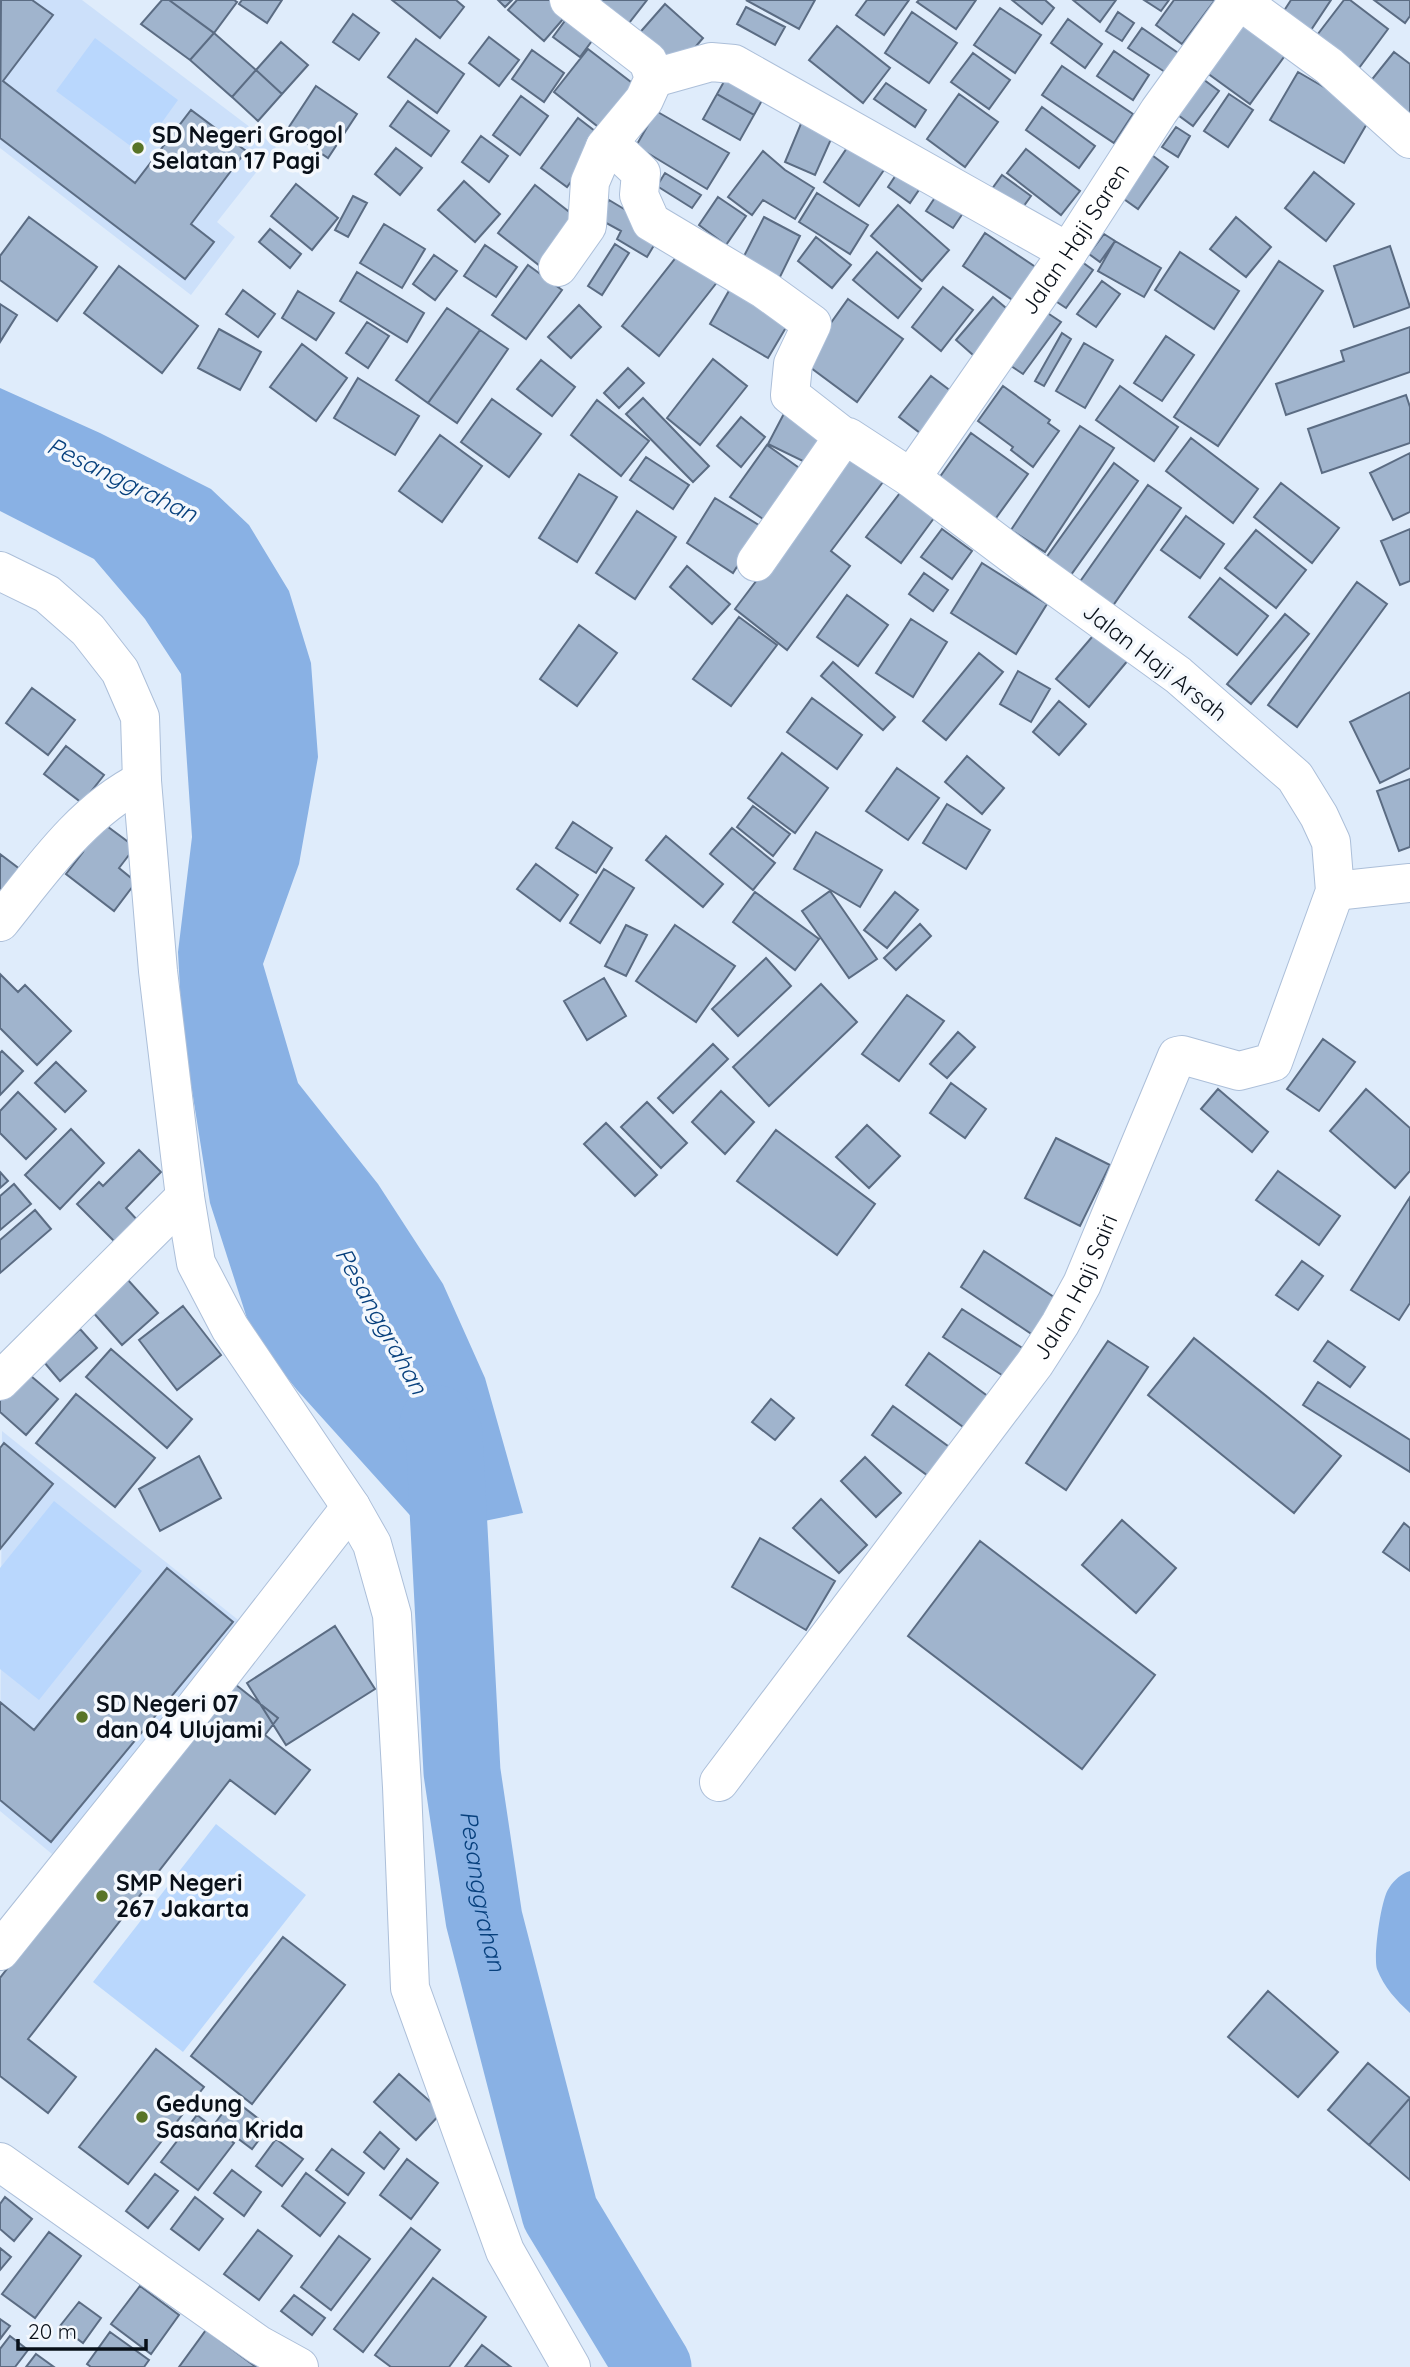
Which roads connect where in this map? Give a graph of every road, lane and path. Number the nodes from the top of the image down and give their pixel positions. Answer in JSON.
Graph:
{"nodes":[{"id":1,"x":569,"y":0,"type":"edge"},
{"id":2,"x":1239,"y":0,"type":"edge"},
{"id":3,"x":654,"y":78,"type":"junction"},
{"id":4,"x":1410,"y":139,"type":"edge"},
{"id":5,"x":605,"y":147,"type":"junction"},
{"id":6,"x":1068,"y":252,"type":"junction"},
{"id":7,"x":558,"y":267,"type":"dead end"},
{"id":8,"x":844,"y":437,"type":"junction"},
{"id":9,"x":911,"y":478,"type":"junction"},
{"id":10,"x":756,"y":562,"type":"dead end"},
{"id":11,"x":0,"y":572,"type":"edge"},
{"id":12,"x":142,"y":781,"type":"junction"},
{"id":13,"x":1410,"y":883,"type":"edge"},
{"id":14,"x":1335,"y":891,"type":"junction"},
{"id":15,"x":0,"y":922,"type":"edge"},
{"id":16,"x":186,"y":1197,"type":"junction"},
{"id":17,"x":0,"y":1381,"type":"edge"},
{"id":18,"x":351,"y":1507,"type":"junction"},
{"id":19,"x":719,"y":1782,"type":"dead end"},
{"id":20,"x":0,"y":1951,"type":"edge"},
{"id":21,"x":0,"y":2162,"type":"edge"},
{"id":22,"x":299,"y":2367,"type":"edge"},
{"id":23,"x":571,"y":2367,"type":"edge"}],
"edges":[{"from":1,"to":3,"type":"street"},
{"from":2,"to":4,"type":"street"},
{"from":2,"to":6,"type":"street","name":"Jalan Haji Saren"},
{"from":3,"to":5,"type":"street"},
{"from":3,"to":6,"type":"street"},
{"from":5,"to":7,"type":"street"},
{"from":5,"to":8,"type":"street","name":"Jalan Haji Arsah"},
{"from":6,"to":9,"type":"street","name":"Jalan Haji Saren"},
{"from":8,"to":9,"type":"street","name":"Jalan Haji Arsah"},
{"from":8,"to":10,"type":"street"},
{"from":9,"to":14,"type":"street","name":"Jalan Haji Arsah"},
{"from":11,"to":12,"type":"street"},
{"from":12,"to":15,"type":"street"},
{"from":12,"to":16,"type":"street"},
{"from":13,"to":14,"type":"street"},
{"from":14,"to":19,"type":"street","name":"Jalan Haji Sairi"},
{"from":16,"to":17,"type":"street"},
{"from":16,"to":18,"type":"street"},
{"from":18,"to":20,"type":"street"},
{"from":18,"to":23,"type":"street"},
{"from":21,"to":22,"type":"street"}]}
